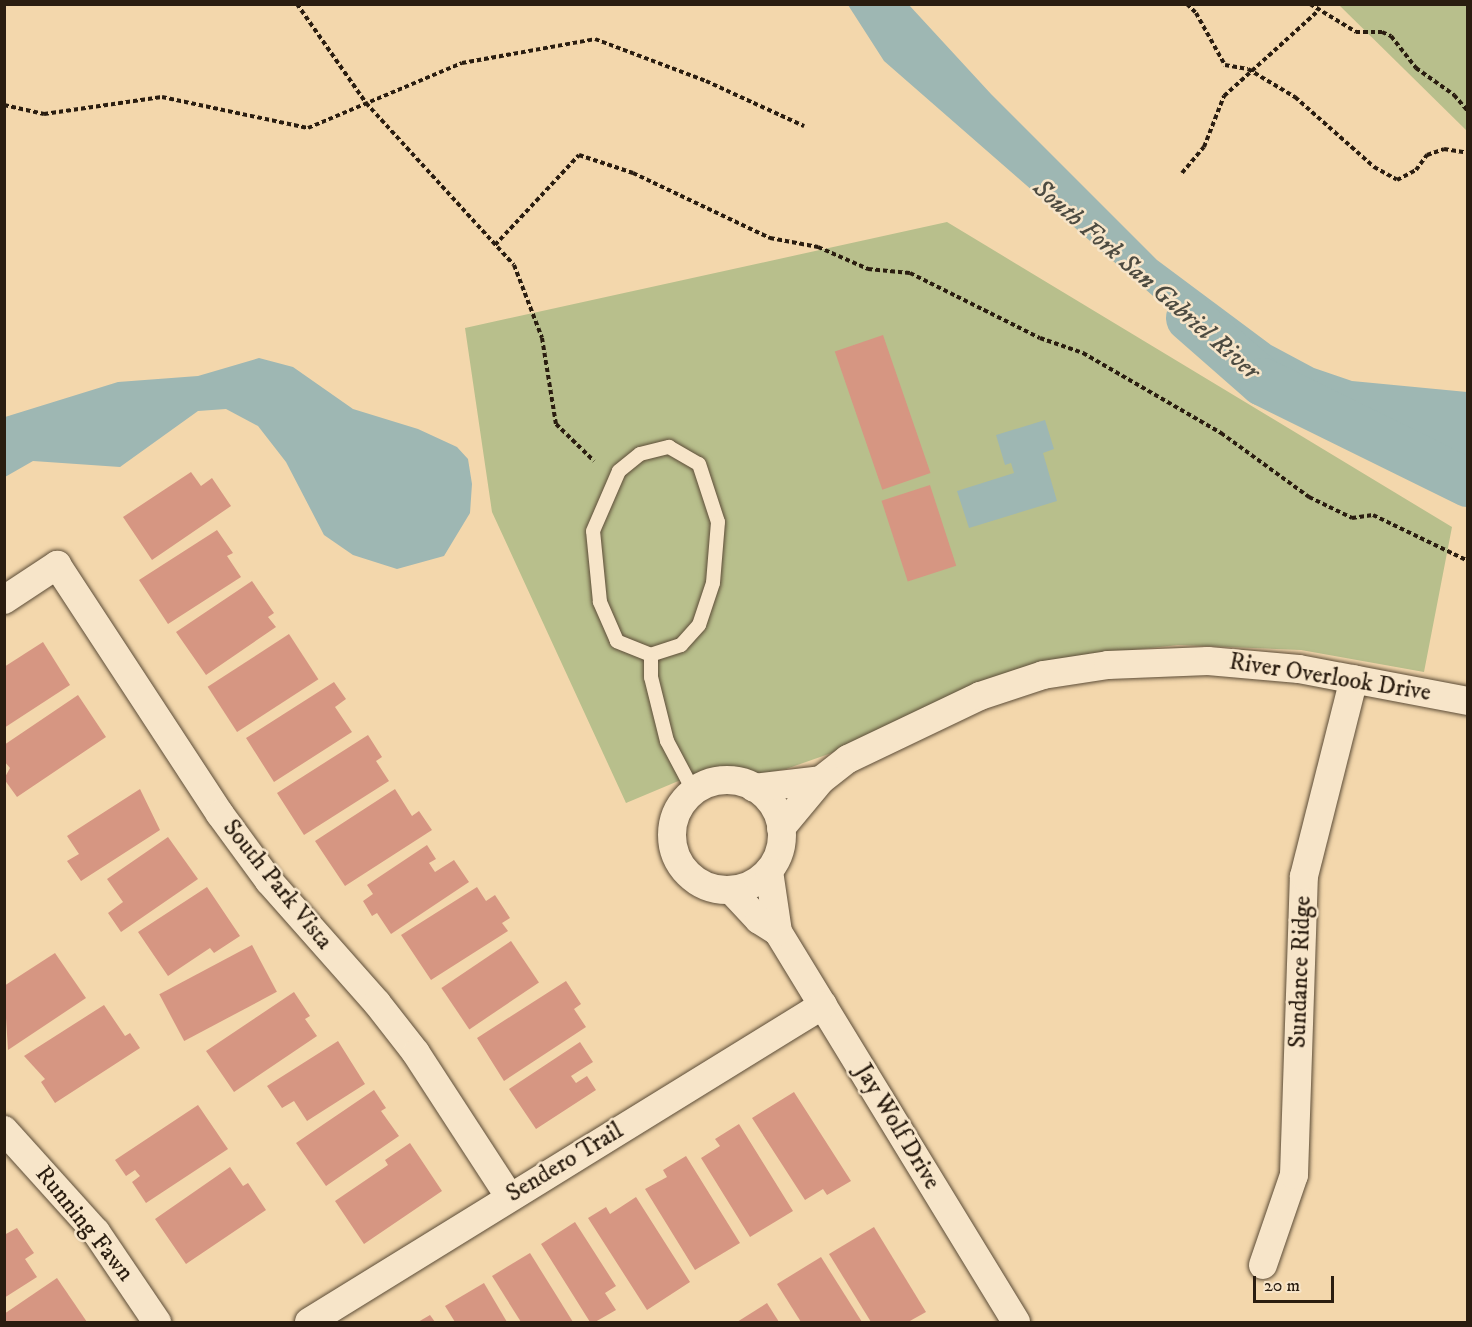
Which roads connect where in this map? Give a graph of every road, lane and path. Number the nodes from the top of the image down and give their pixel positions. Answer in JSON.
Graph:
{"nodes":[{"id":1,"x":297,"y":4,"type":"edge"},
{"id":2,"x":1187,"y":4,"type":"edge"},
{"id":3,"x":1310,"y":4,"type":"edge"},
{"id":4,"x":1318,"y":11,"type":"junction"},
{"id":5,"x":1252,"y":72,"type":"junction"},
{"id":6,"x":366,"y":103,"type":"junction"},
{"id":7,"x":4,"y":105,"type":"edge"},
{"id":8,"x":1467,"y":111,"type":"edge"},
{"id":9,"x":804,"y":126,"type":"dead end"},
{"id":10,"x":1467,"y":153,"type":"edge"},
{"id":11,"x":1182,"y":173,"type":"dead end"},
{"id":12,"x":495,"y":245,"type":"junction"},
{"id":13,"x":594,"y":461,"type":"dead end"},
{"id":14,"x":1467,"y":561,"type":"edge"},
{"id":15,"x":4,"y":600,"type":"edge"},
{"id":16,"x":651,"y":655,"type":"junction"},
{"id":17,"x":1354,"y":680,"type":"junction"},
{"id":18,"x":1467,"y":701,"type":"edge"},
{"id":19,"x":821,"y":780,"type":"junction"},
{"id":20,"x":754,"y":788,"type":"junction"},
{"id":21,"x":694,"y":792,"type":"junction"},
{"id":22,"x":781,"y":828,"type":"junction"},
{"id":23,"x":769,"y":871,"type":"junction"},
{"id":24,"x":731,"y":890,"type":"junction"},
{"id":25,"x":778,"y":932,"type":"junction"},
{"id":26,"x":823,"y":1005,"type":"junction"},
{"id":27,"x":4,"y":1130,"type":"edge"},
{"id":28,"x":509,"y":1196,"type":"junction"},
{"id":29,"x":1263,"y":1265,"type":"dead end"},
{"id":30,"x":157,"y":1323,"type":"edge"},
{"id":31,"x":309,"y":1323,"type":"edge"},
{"id":32,"x":1016,"y":1323,"type":"edge"}],
"edges":[{"from":1,"to":6,"type":"path"},
{"from":2,"to":5,"type":"path"},
{"from":3,"to":4,"type":"path"},
{"from":4,"to":5,"type":"path"},
{"from":4,"to":8,"type":"path"},
{"from":5,"to":10,"type":"path"},
{"from":5,"to":11,"type":"path"},
{"from":6,"to":7,"type":"path"},
{"from":6,"to":9,"type":"path"},
{"from":6,"to":12,"type":"path"},
{"from":12,"to":13,"type":"path"},
{"from":12,"to":14,"type":"path"},
{"from":15,"to":28,"type":"street","name":"South Park Vista"},
{"from":16,"to":16,"type":"lane"},
{"from":16,"to":21,"type":"lane"},
{"from":17,"to":18,"type":"street","name":"River Overlook Drive"},
{"from":17,"to":19,"type":"street","name":"River Overlook Drive"},
{"from":17,"to":29,"type":"street","name":"Sundance Ridge"},
{"from":19,"to":20,"type":"street"},
{"from":19,"to":22,"type":"street","name":"River Overlook Drive"},
{"from":20,"to":21,"type":"street"},
{"from":20,"to":22,"type":"street"},
{"from":21,"to":24,"type":"street"},
{"from":22,"to":23,"type":"street"},
{"from":23,"to":24,"type":"street"},
{"from":23,"to":25,"type":"street","name":"Jay Wolf Drive"},
{"from":24,"to":25,"type":"street","name":"Jay Wolf Drive"},
{"from":25,"to":26,"type":"street","name":"Jay Wolf Drive"},
{"from":26,"to":28,"type":"street","name":"Sendero Trail"},
{"from":26,"to":32,"type":"street","name":"Jay Wolf Drive"},
{"from":27,"to":30,"type":"street","name":"Running Fawn"},
{"from":28,"to":31,"type":"street","name":"Sendero Trail"}]}
